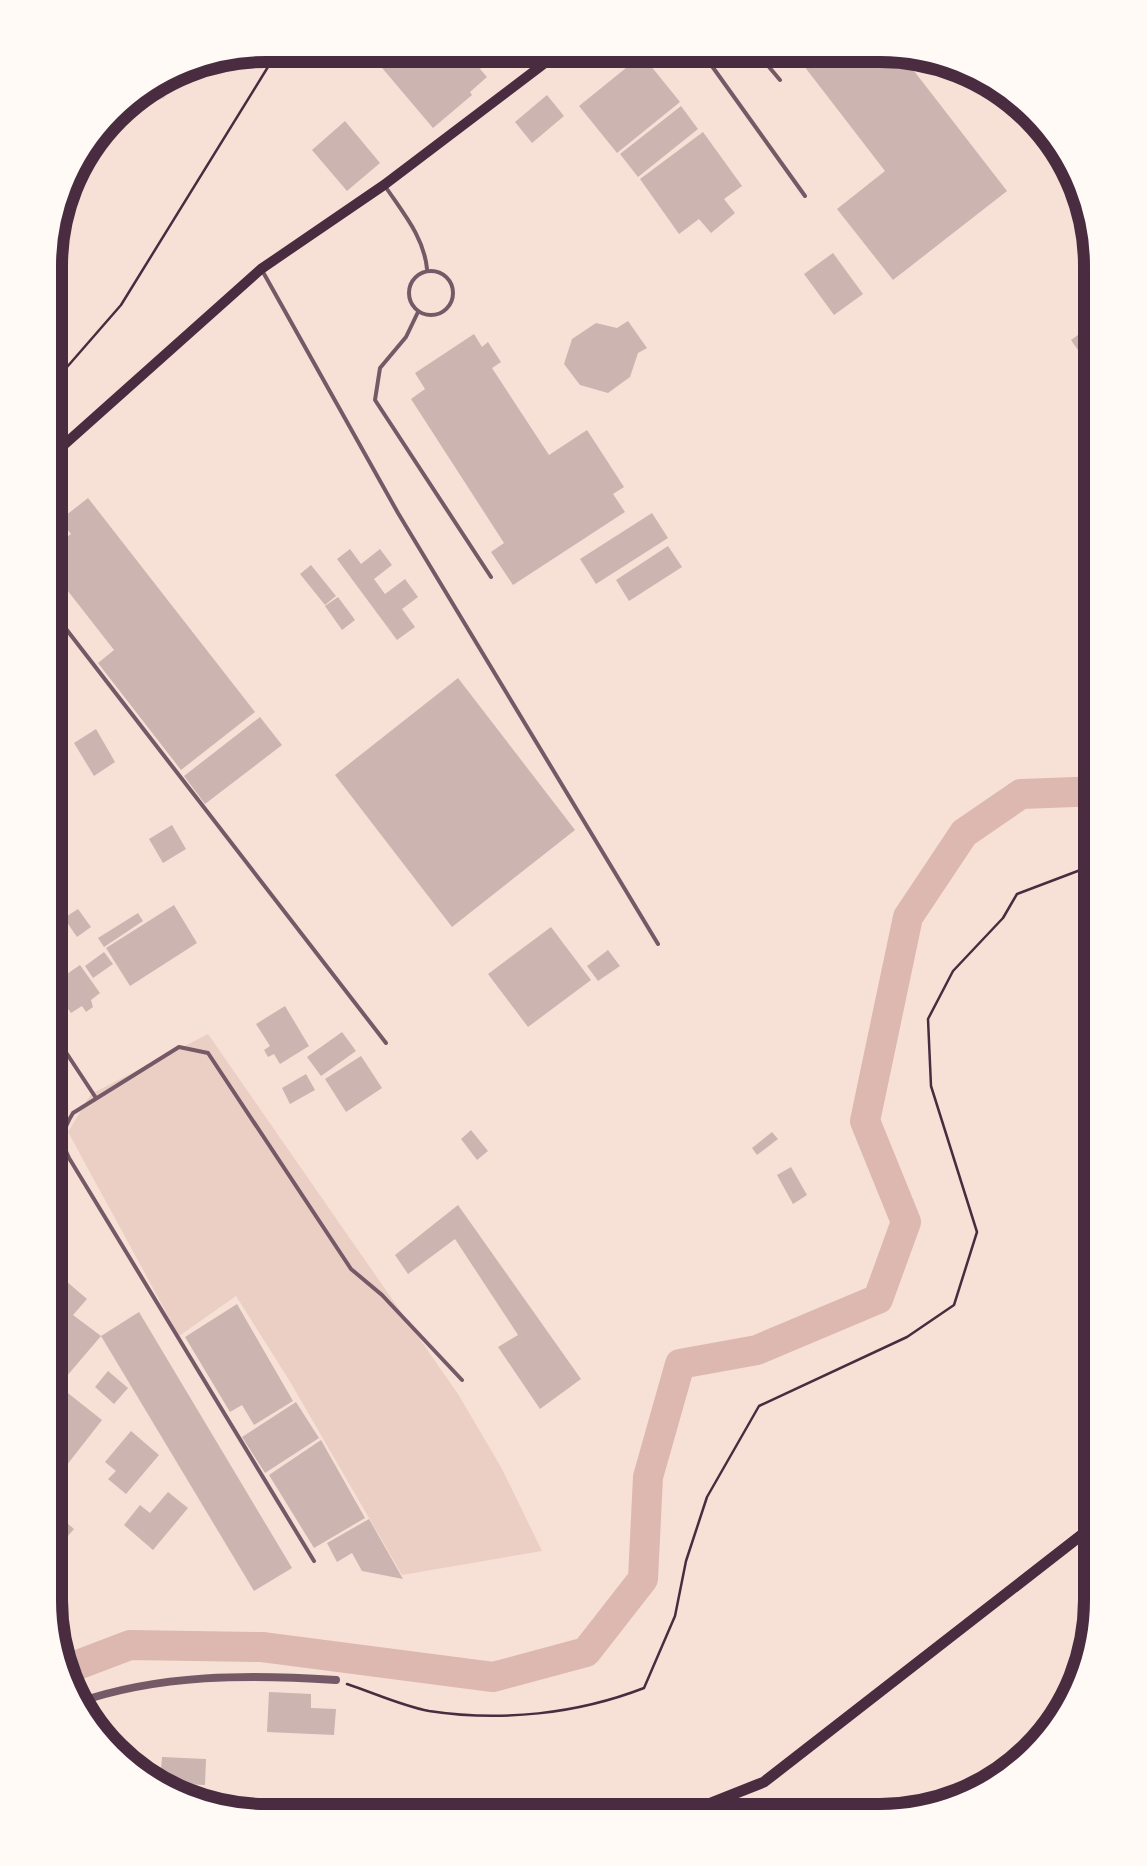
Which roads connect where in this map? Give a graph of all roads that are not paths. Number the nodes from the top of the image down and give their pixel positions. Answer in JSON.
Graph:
{"nodes":[{"id":1,"x":546,"y":62,"type":"edge"},
{"id":2,"x":709,"y":62,"type":"edge"},
{"id":3,"x":765,"y":62,"type":"edge"},
{"id":4,"x":780,"y":80,"type":"dead end"},
{"id":5,"x":384,"y":185,"type":"junction"},
{"id":6,"x":805,"y":196,"type":"dead end"},
{"id":7,"x":262,"y":269,"type":"junction"},
{"id":8,"x":427,"y":269,"type":"junction"},
{"id":9,"x":418,"y":312,"type":"junction"},
{"id":10,"x":62,"y":446,"type":"edge"},
{"id":11,"x":491,"y":578,"type":"dead end"},
{"id":12,"x":62,"y":624,"type":"edge"},
{"id":13,"x":658,"y":944,"type":"dead end"},
{"id":14,"x":386,"y":1043,"type":"dead end"},
{"id":15,"x":62,"y":1046,"type":"edge"},
{"id":16,"x":96,"y":1098,"type":"junction"},
{"id":17,"x":462,"y":1380,"type":"dead end"},
{"id":18,"x":1084,"y":1533,"type":"edge"},
{"id":19,"x":314,"y":1561,"type":"dead end"},
{"id":20,"x":336,"y":1680,"type":"road end"},
{"id":21,"x":89,"y":1699,"type":"edge"},
{"id":22,"x":708,"y":1804,"type":"edge"}],
"edges":[{"from":1,"to":5,"type":"main road"},
{"from":2,"to":6,"type":"lane"},
{"from":3,"to":4,"type":"lane"},
{"from":5,"to":7,"type":"main road"},
{"from":5,"to":8,"type":"lane"},
{"from":7,"to":10,"type":"main road"},
{"from":7,"to":13,"type":"lane"},
{"from":8,"to":9,"type":"lane"},
{"from":8,"to":9,"type":"lane"},
{"from":9,"to":11,"type":"lane"},
{"from":12,"to":14,"type":"lane"},
{"from":15,"to":16,"type":"lane"},
{"from":16,"to":17,"type":"lane"},
{"from":16,"to":19,"type":"lane"},
{"from":18,"to":22,"type":"main road"},
{"from":20,"to":21,"type":"street"}]}
